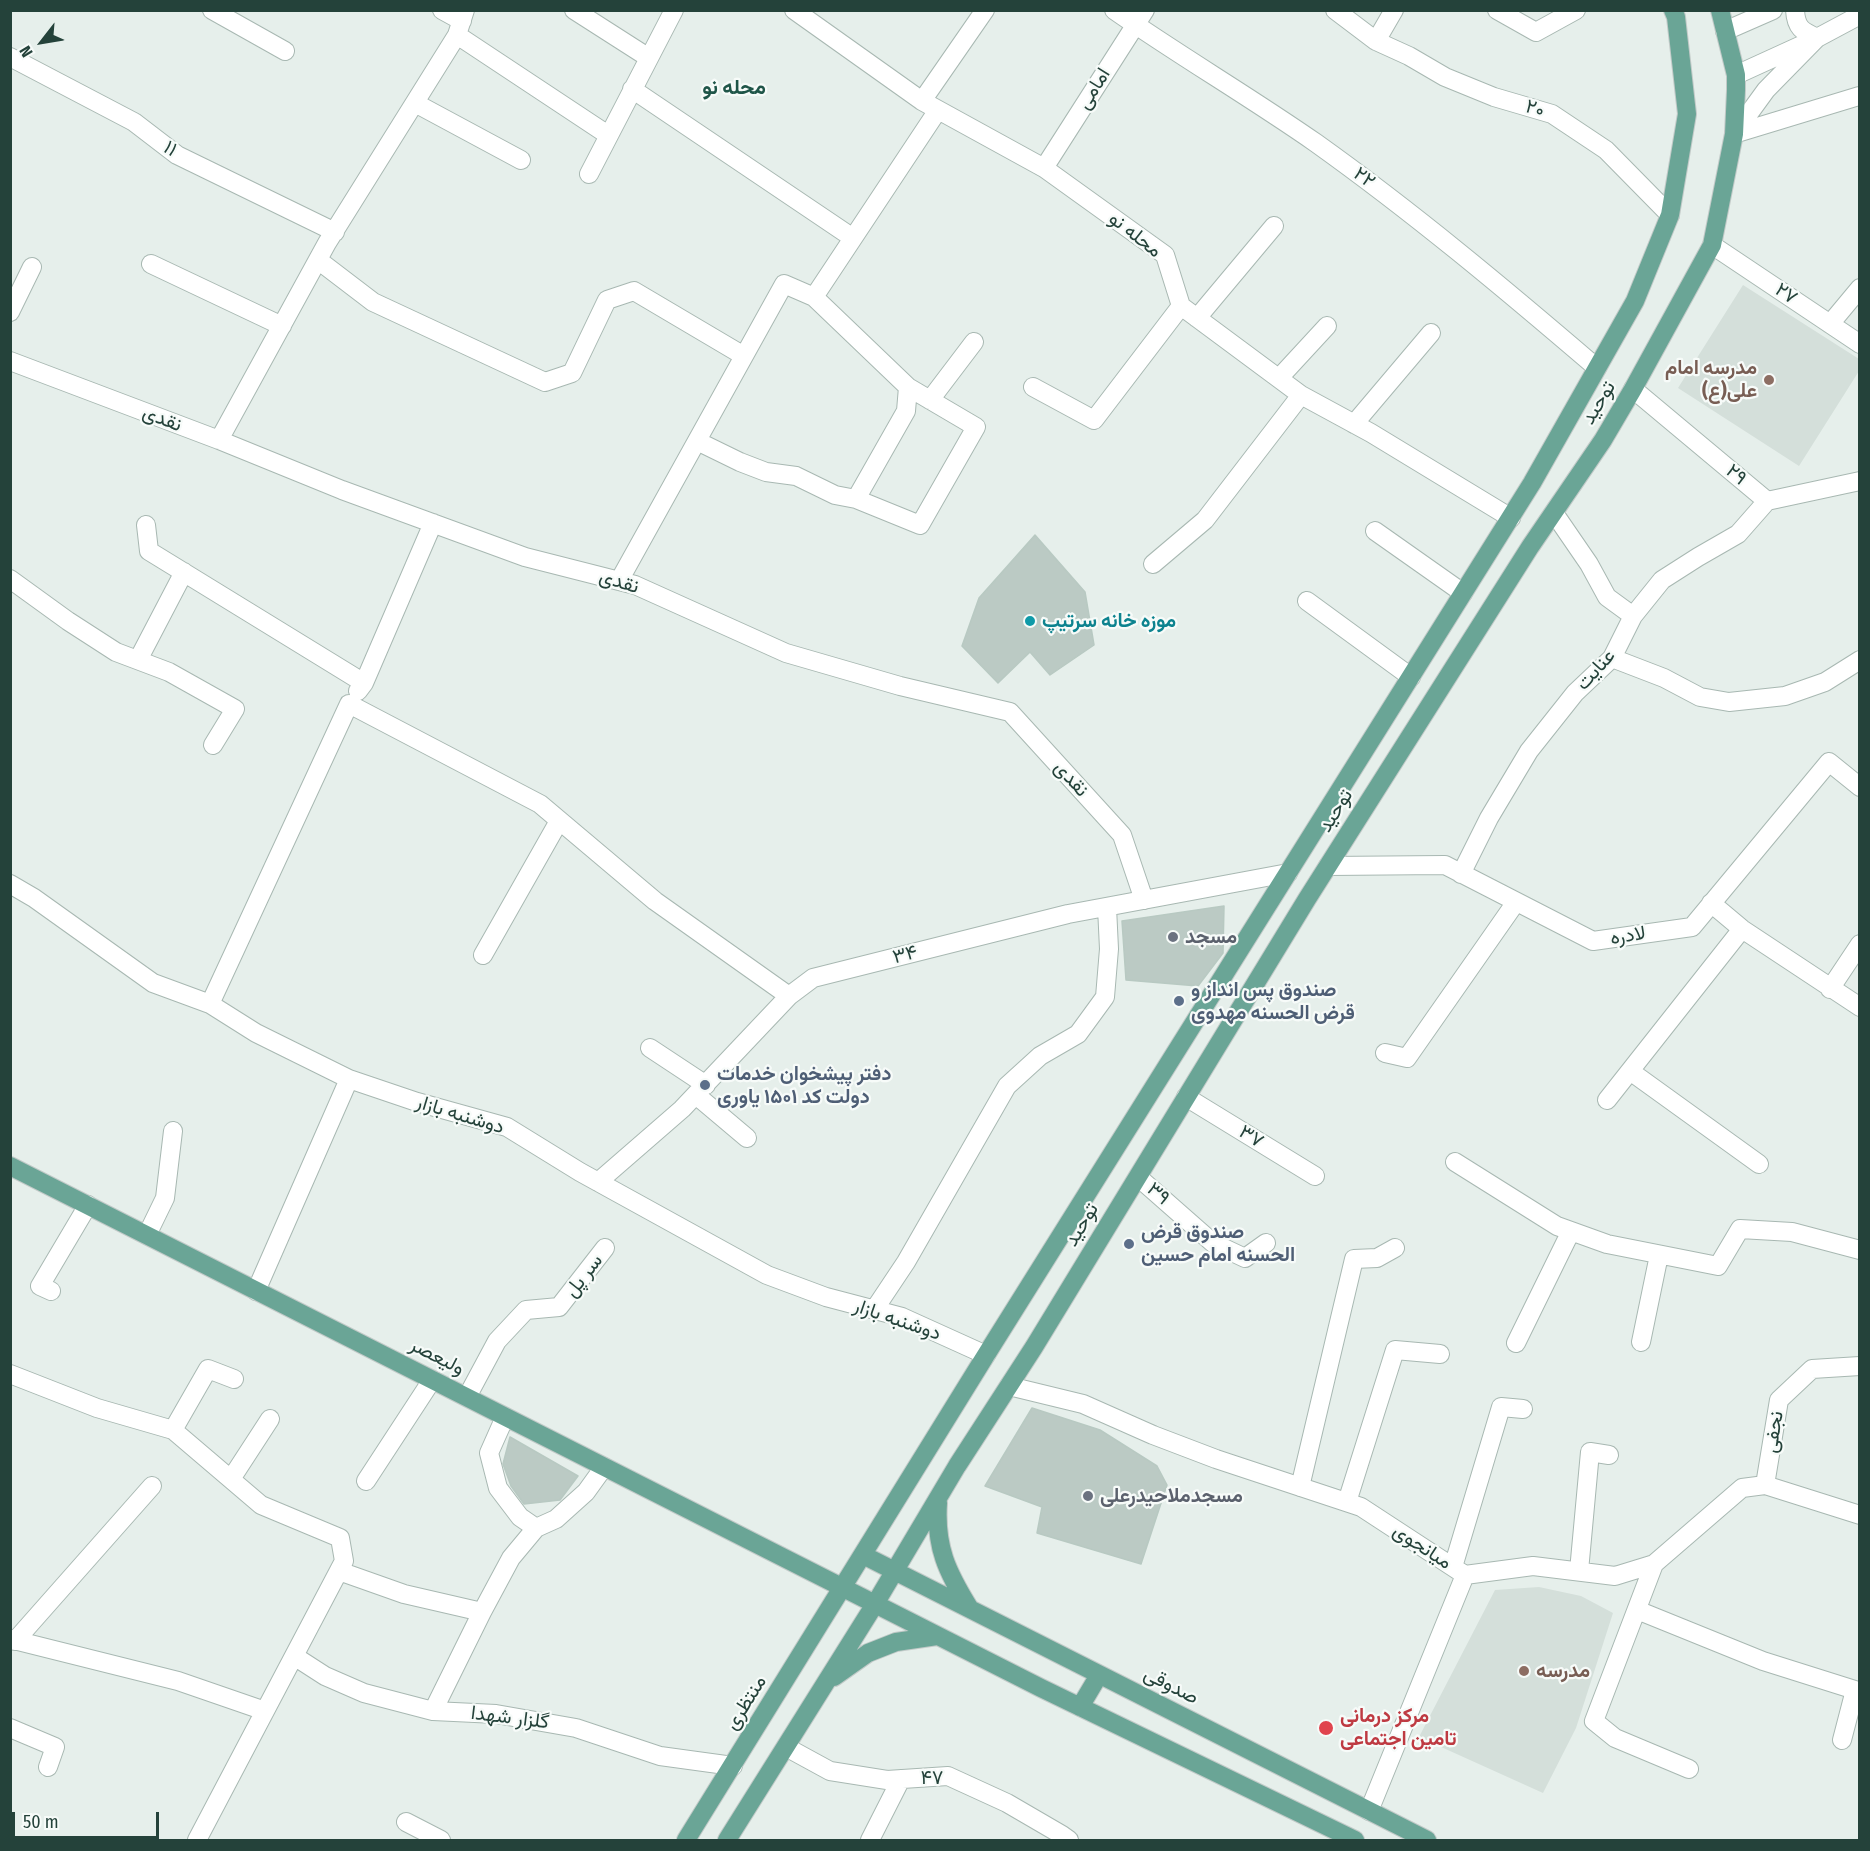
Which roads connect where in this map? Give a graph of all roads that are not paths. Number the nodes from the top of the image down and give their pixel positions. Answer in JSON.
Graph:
{"nodes":[{"id":1,"x":212,"y":10,"type":"edge"},
{"id":2,"x":442,"y":10,"type":"edge"},
{"id":3,"x":574,"y":10,"type":"edge"},
{"id":4,"x":674,"y":10,"type":"edge"},
{"id":5,"x":794,"y":10,"type":"edge"},
{"id":6,"x":985,"y":10,"type":"edge"},
{"id":7,"x":1114,"y":10,"type":"edge"},
{"id":8,"x":1335,"y":10,"type":"edge"},
{"id":9,"x":1394,"y":10,"type":"edge"},
{"id":10,"x":1497,"y":10,"type":"edge"},
{"id":11,"x":1576,"y":10,"type":"edge"},
{"id":12,"x":1673,"y":10,"type":"edge"},
{"id":13,"x":1720,"y":10,"type":"edge"},
{"id":14,"x":1773,"y":10,"type":"edge"},
{"id":15,"x":1795,"y":10,"type":"edge"},
{"id":16,"x":1860,"y":15,"type":"edge"},
{"id":17,"x":1140,"y":18,"type":"edge"},
{"id":18,"x":461,"y":22,"type":"edge"},
{"id":19,"x":1725,"y":31,"type":"junction"},
{"id":20,"x":1817,"y":38,"type":"junction"},
{"id":21,"x":1376,"y":41,"type":"junction"},
{"id":22,"x":285,"y":51,"type":"dead end"},
{"id":23,"x":10,"y":57,"type":"edge"},
{"id":24,"x":649,"y":58,"type":"junction"},
{"id":25,"x":1736,"y":75,"type":"junction"},
{"id":26,"x":632,"y":89,"type":"junction"},
{"id":27,"x":1859,"y":96,"type":"edge"},
{"id":28,"x":415,"y":103,"type":"junction"},
{"id":29,"x":930,"y":106,"type":"junction"},
{"id":30,"x":608,"y":135,"type":"junction"},
{"id":31,"x":1734,"y":135,"type":"junction"},
{"id":32,"x":521,"y":160,"type":"dead end"},
{"id":33,"x":1044,"y":168,"type":"junction"},
{"id":34,"x":589,"y":174,"type":"dead end"},
{"id":35,"x":1670,"y":215,"type":"junction"},
{"id":36,"x":1274,"y":226,"type":"dead end"},
{"id":37,"x":335,"y":232,"type":"junction"},
{"id":38,"x":853,"y":238,"type":"junction"},
{"id":39,"x":1712,"y":245,"type":"junction"},
{"id":40,"x":318,"y":260,"type":"junction"},
{"id":41,"x":150,"y":264,"type":"dead end"},
{"id":42,"x":32,"y":267,"type":"dead end"},
{"id":43,"x":1860,"y":288,"type":"edge"},
{"id":44,"x":814,"y":297,"type":"junction"},
{"id":45,"x":1181,"y":306,"type":"junction"},
{"id":46,"x":10,"y":312,"type":"edge"},
{"id":47,"x":1197,"y":318,"type":"junction"},
{"id":48,"x":1830,"y":324,"type":"junction"},
{"id":49,"x":282,"y":326,"type":"junction"},
{"id":50,"x":1327,"y":326,"type":"dead end"},
{"id":51,"x":1431,"y":333,"type":"dead end"},
{"id":52,"x":974,"y":342,"type":"dead end"},
{"id":53,"x":1860,"y":344,"type":"edge"},
{"id":54,"x":744,"y":356,"type":"junction"},
{"id":55,"x":10,"y":361,"type":"edge"},
{"id":56,"x":1597,"y":368,"type":"junction"},
{"id":57,"x":1279,"y":378,"type":"junction"},
{"id":58,"x":908,"y":387,"type":"junction"},
{"id":59,"x":1033,"y":387,"type":"dead end"},
{"id":60,"x":1633,"y":389,"type":"junction"},
{"id":61,"x":1301,"y":395,"type":"junction"},
{"id":62,"x":930,"y":400,"type":"junction"},
{"id":63,"x":1354,"y":424,"type":"junction"},
{"id":64,"x":219,"y":440,"type":"junction"},
{"id":65,"x":697,"y":441,"type":"junction"},
{"id":66,"x":1860,"y":481,"type":"edge"},
{"id":67,"x":856,"y":499,"type":"junction"},
{"id":68,"x":1767,"y":501,"type":"junction"},
{"id":69,"x":1554,"y":513,"type":"junction"},
{"id":70,"x":1510,"y":518,"type":"junction"},
{"id":71,"x":433,"y":523,"type":"junction"},
{"id":72,"x":146,"y":525,"type":"dead end"},
{"id":73,"x":1375,"y":531,"type":"dead end"},
{"id":74,"x":1153,"y":564,"type":"dead end"},
{"id":75,"x":184,"y":572,"type":"junction"},
{"id":76,"x":10,"y":579,"type":"edge"},
{"id":77,"x":619,"y":581,"type":"junction"},
{"id":78,"x":1463,"y":593,"type":"junction"},
{"id":79,"x":1307,"y":601,"type":"dead end"},
{"id":80,"x":1633,"y":616,"type":"junction"},
{"id":81,"x":1612,"y":658,"type":"junction"},
{"id":82,"x":138,"y":660,"type":"junction"},
{"id":83,"x":1860,"y":660,"type":"edge"},
{"id":84,"x":1411,"y":677,"type":"junction"},
{"id":85,"x":364,"y":683,"type":"junction"},
{"id":86,"x":349,"y":704,"type":"junction"},
{"id":87,"x":1374,"y":735,"type":"junction"},
{"id":88,"x":213,"y":745,"type":"dead end"},
{"id":89,"x":1400,"y":752,"type":"junction"},
{"id":90,"x":1860,"y":787,"type":"edge"},
{"id":91,"x":560,"y":821,"type":"junction"},
{"id":92,"x":1328,"y":866,"type":"junction"},
{"id":93,"x":1288,"y":873,"type":"junction"},
{"id":94,"x":1461,"y":874,"type":"junction"},
{"id":95,"x":10,"y":884,"type":"edge"},
{"id":96,"x":1144,"y":900,"type":"junction"},
{"id":97,"x":1516,"y":902,"type":"junction"},
{"id":98,"x":1711,"y":903,"type":"junction"},
{"id":99,"x":1107,"y":907,"type":"junction"},
{"id":100,"x":1742,"y":929,"type":"junction"},
{"id":101,"x":1860,"y":944,"type":"edge"},
{"id":102,"x":483,"y":955,"type":"dead end"},
{"id":103,"x":1830,"y":989,"type":"junction"},
{"id":104,"x":789,"y":996,"type":"junction"},
{"id":105,"x":210,"y":1004,"type":"junction"},
{"id":106,"x":1860,"y":1007,"type":"edge"},
{"id":107,"x":650,"y":1048,"type":"dead end"},
{"id":108,"x":1385,"y":1053,"type":"dead end"},
{"id":109,"x":1630,"y":1071,"type":"junction"},
{"id":110,"x":349,"y":1078,"type":"junction"},
{"id":111,"x":701,"y":1090,"type":"junction"},
{"id":112,"x":1186,"y":1097,"type":"junction"},
{"id":113,"x":1607,"y":1100,"type":"dead end"},
{"id":114,"x":173,"y":1131,"type":"dead end"},
{"id":115,"x":747,"y":1138,"type":"dead end"},
{"id":116,"x":1455,"y":1162,"type":"dead end"},
{"id":117,"x":1759,"y":1164,"type":"dead end"},
{"id":118,"x":10,"y":1166,"type":"edge"},
{"id":119,"x":1315,"y":1176,"type":"dead end"},
{"id":120,"x":1138,"y":1177,"type":"junction"},
{"id":121,"x":598,"y":1182,"type":"junction"},
{"id":122,"x":88,"y":1205,"type":"junction"},
{"id":123,"x":1571,"y":1231,"type":"junction"},
{"id":124,"x":147,"y":1235,"type":"junction"},
{"id":125,"x":1266,"y":1243,"type":"dead end"},
{"id":126,"x":605,"y":1248,"type":"dead end"},
{"id":127,"x":1395,"y":1248,"type":"dead end"},
{"id":128,"x":1860,"y":1250,"type":"edge"},
{"id":129,"x":1659,"y":1255,"type":"junction"},
{"id":130,"x":51,"y":1291,"type":"dead end"},
{"id":131,"x":256,"y":1291,"type":"junction"},
{"id":132,"x":874,"y":1310,"type":"junction"},
{"id":133,"x":1641,"y":1342,"type":"dead end"},
{"id":134,"x":1516,"y":1343,"type":"dead end"},
{"id":135,"x":1440,"y":1354,"type":"dead end"},
{"id":136,"x":986,"y":1355,"type":"junction"},
{"id":137,"x":1860,"y":1366,"type":"edge"},
{"id":138,"x":10,"y":1374,"type":"edge"},
{"id":139,"x":234,"y":1379,"type":"dead end"},
{"id":140,"x":432,"y":1380,"type":"junction"},
{"id":141,"x":1009,"y":1386,"type":"junction"},
{"id":142,"x":467,"y":1397,"type":"junction"},
{"id":143,"x":1523,"y":1409,"type":"dead end"},
{"id":144,"x":505,"y":1417,"type":"junction"},
{"id":145,"x":270,"y":1419,"type":"dead end"},
{"id":146,"x":173,"y":1430,"type":"junction"},
{"id":147,"x":1609,"y":1455,"type":"dead end"},
{"id":148,"x":603,"y":1467,"type":"junction"},
{"id":149,"x":231,"y":1479,"type":"junction"},
{"id":150,"x":366,"y":1481,"type":"dead end"},
{"id":151,"x":1765,"y":1485,"type":"junction"},
{"id":152,"x":152,"y":1486,"type":"dead end"},
{"id":153,"x":1300,"y":1487,"type":"junction"},
{"id":154,"x":939,"y":1498,"type":"junction"},
{"id":155,"x":1347,"y":1502,"type":"junction"},
{"id":156,"x":1860,"y":1515,"type":"edge"},
{"id":157,"x":536,"y":1528,"type":"junction"},
{"id":158,"x":863,"y":1555,"type":"junction"},
{"id":159,"x":1654,"y":1564,"type":"junction"},
{"id":160,"x":339,"y":1571,"type":"junction"},
{"id":161,"x":1459,"y":1571,"type":"junction"},
{"id":162,"x":1580,"y":1571,"type":"junction"},
{"id":163,"x":894,"y":1572,"type":"junction"},
{"id":164,"x":843,"y":1588,"type":"junction"},
{"id":165,"x":875,"y":1604,"type":"junction"},
{"id":166,"x":971,"y":1610,"type":"junction"},
{"id":167,"x":1637,"y":1610,"type":"junction"},
{"id":168,"x":482,"y":1612,"type":"junction"},
{"id":169,"x":937,"y":1636,"type":"junction"},
{"id":170,"x":13,"y":1640,"type":"edge"},
{"id":171,"x":294,"y":1656,"type":"junction"},
{"id":172,"x":1099,"y":1675,"type":"junction"},
{"id":173,"x":825,"y":1683,"type":"junction"},
{"id":174,"x":1080,"y":1707,"type":"junction"},
{"id":175,"x":265,"y":1711,"type":"junction"},
{"id":176,"x":433,"y":1711,"type":"junction"},
{"id":177,"x":10,"y":1728,"type":"edge"},
{"id":178,"x":1842,"y":1740,"type":"dead end"},
{"id":179,"x":786,"y":1747,"type":"junction"},
{"id":180,"x":733,"y":1766,"type":"junction"},
{"id":181,"x":48,"y":1767,"type":"dead end"},
{"id":182,"x":1689,"y":1769,"type":"dead end"},
{"id":183,"x":902,"y":1779,"type":"junction"},
{"id":184,"x":1369,"y":1812,"type":"junction"},
{"id":185,"x":405,"y":1822,"type":"dead end"},
{"id":186,"x":197,"y":1840,"type":"edge"},
{"id":187,"x":441,"y":1840,"type":"edge"},
{"id":188,"x":686,"y":1840,"type":"edge"},
{"id":189,"x":727,"y":1840,"type":"edge"},
{"id":190,"x":870,"y":1840,"type":"edge"},
{"id":191,"x":1069,"y":1840,"type":"edge"},
{"id":192,"x":1355,"y":1840,"type":"edge"},
{"id":193,"x":1426,"y":1840,"type":"edge"}],
"edges":[{"from":1,"to":22,"type":"street"},
{"from":2,"to":18,"type":"street"},
{"from":3,"to":24,"type":"street"},
{"from":4,"to":24,"type":"street"},
{"from":5,"to":29,"type":"street","name":"محله نو"},
{"from":6,"to":29,"type":"street"},
{"from":7,"to":17,"type":"street","name":"۲۲"},
{"from":8,"to":21,"type":"street","name":"۲۰"},
{"from":9,"to":21,"type":"street"},
{"from":10,"to":11,"type":"street"},
{"from":12,"to":35,"type":"main road","name":"توحید"},
{"from":13,"to":19,"type":"main road","name":"توحید"},
{"from":14,"to":19,"type":"street"},
{"from":15,"to":20,"type":"street"},
{"from":16,"to":20,"type":"street"},
{"from":17,"to":33,"type":"street","name":"امامی"},
{"from":17,"to":56,"type":"street","name":"۲۲"},
{"from":18,"to":28,"type":"street"},
{"from":18,"to":30,"type":"street"},
{"from":19,"to":25,"type":"main road","name":"توحید"},
{"from":20,"to":25,"type":"street"},
{"from":20,"to":31,"type":"street"},
{"from":21,"to":35,"type":"street","name":"۲۰"},
{"from":23,"to":37,"type":"street","name":"۱۱"},
{"from":24,"to":26,"type":"street"},
{"from":25,"to":31,"type":"main road","name":"توحید"},
{"from":26,"to":30,"type":"street"},
{"from":26,"to":38,"type":"street"},
{"from":27,"to":31,"type":"street"},
{"from":28,"to":32,"type":"street"},
{"from":28,"to":37,"type":"street"},
{"from":29,"to":33,"type":"street","name":"محله نو"},
{"from":29,"to":38,"type":"street"},
{"from":30,"to":34,"type":"street"},
{"from":31,"to":39,"type":"main road","name":"توحید"},
{"from":33,"to":45,"type":"street","name":"محله نو"},
{"from":35,"to":56,"type":"main road","name":"توحید"},
{"from":36,"to":47,"type":"street"},
{"from":37,"to":40,"type":"street"},
{"from":38,"to":44,"type":"street"},
{"from":39,"to":48,"type":"street","name":"۲۷"},
{"from":39,"to":60,"type":"main road","name":"توحید"},
{"from":40,"to":49,"type":"street"},
{"from":40,"to":54,"type":"street"},
{"from":41,"to":49,"type":"street"},
{"from":42,"to":46,"type":"street"},
{"from":43,"to":48,"type":"street"},
{"from":44,"to":54,"type":"street"},
{"from":44,"to":58,"type":"street"},
{"from":45,"to":47,"type":"street"},
{"from":45,"to":59,"type":"street"},
{"from":47,"to":57,"type":"street"},
{"from":48,"to":53,"type":"street","name":"۲۷"},
{"from":49,"to":64,"type":"street"},
{"from":50,"to":57,"type":"street"},
{"from":51,"to":63,"type":"street"},
{"from":52,"to":62,"type":"street"},
{"from":54,"to":65,"type":"street"},
{"from":55,"to":64,"type":"street","name":"نقدی"},
{"from":56,"to":70,"type":"main road","name":"توحید"},
{"from":57,"to":61,"type":"street"},
{"from":58,"to":62,"type":"street"},
{"from":58,"to":67,"type":"street"},
{"from":60,"to":68,"type":"street","name":"۲۹"},
{"from":60,"to":69,"type":"main road","name":"توحید"},
{"from":61,"to":63,"type":"street"},
{"from":61,"to":74,"type":"street"},
{"from":62,"to":67,"type":"street"},
{"from":63,"to":70,"type":"street"},
{"from":64,"to":71,"type":"street","name":"نقدی"},
{"from":65,"to":67,"type":"street"},
{"from":65,"to":77,"type":"street"},
{"from":66,"to":68,"type":"street"},
{"from":68,"to":80,"type":"street","name":"عنایت"},
{"from":69,"to":80,"type":"street"},
{"from":69,"to":89,"type":"main road","name":"توحید"},
{"from":70,"to":78,"type":"main road","name":"توحید"},
{"from":71,"to":77,"type":"street","name":"نقدی"},
{"from":71,"to":85,"type":"street"},
{"from":72,"to":75,"type":"street"},
{"from":73,"to":78,"type":"street"},
{"from":75,"to":82,"type":"street"},
{"from":75,"to":85,"type":"street"},
{"from":76,"to":82,"type":"street"},
{"from":77,"to":96,"type":"street","name":"نقدی"},
{"from":78,"to":84,"type":"main road","name":"توحید"},
{"from":79,"to":84,"type":"street"},
{"from":80,"to":81,"type":"street","name":"عنایت"},
{"from":81,"to":83,"type":"street"},
{"from":81,"to":94,"type":"street","name":"عنایت"},
{"from":82,"to":88,"type":"street"},
{"from":84,"to":87,"type":"main road","name":"توحید"},
{"from":85,"to":86,"type":"street"},
{"from":86,"to":91,"type":"street"},
{"from":86,"to":105,"type":"street"},
{"from":87,"to":89,"type":"main road"},
{"from":87,"to":93,"type":"main road","name":"توحید"},
{"from":89,"to":92,"type":"main road","name":"توحید"},
{"from":90,"to":98,"type":"street","name":"لادره"},
{"from":91,"to":102,"type":"street"},
{"from":91,"to":104,"type":"street"},
{"from":92,"to":94,"type":"street","name":"لادره"},
{"from":92,"to":112,"type":"main road","name":"توحید"},
{"from":93,"to":96,"type":"street","name":"۳۴"},
{"from":93,"to":136,"type":"main road","name":"توحید"},
{"from":94,"to":97,"type":"street","name":"لادره"},
{"from":95,"to":105,"type":"street","name":"دوشنبه بازار"},
{"from":96,"to":99,"type":"street","name":"۳۴"},
{"from":97,"to":98,"type":"street","name":"لادره"},
{"from":97,"to":108,"type":"street"},
{"from":98,"to":100,"type":"street"},
{"from":99,"to":104,"type":"street","name":"۳۴"},
{"from":99,"to":132,"type":"street"},
{"from":100,"to":103,"type":"street"},
{"from":100,"to":109,"type":"street"},
{"from":101,"to":103,"type":"street"},
{"from":103,"to":106,"type":"street"},
{"from":104,"to":111,"type":"street","name":"۳۴"},
{"from":105,"to":110,"type":"street","name":"دوشنبه بازار"},
{"from":107,"to":111,"type":"street"},
{"from":109,"to":113,"type":"street"},
{"from":109,"to":117,"type":"street"},
{"from":110,"to":121,"type":"street","name":"دوشنبه بازار"},
{"from":110,"to":131,"type":"street"},
{"from":111,"to":115,"type":"street"},
{"from":111,"to":121,"type":"street","name":"۳۴"},
{"from":112,"to":119,"type":"street","name":"۳۷"},
{"from":112,"to":120,"type":"main road","name":"توحید"},
{"from":114,"to":124,"type":"street"},
{"from":116,"to":123,"type":"street"},
{"from":118,"to":122,"type":"main road","name":"ولیعصر"},
{"from":120,"to":125,"type":"street","name":"۳۹"},
{"from":120,"to":141,"type":"main road","name":"توحید"},
{"from":121,"to":132,"type":"street","name":"دوشنبه بازار"},
{"from":122,"to":124,"type":"main road","name":"ولیعصر"},
{"from":122,"to":130,"type":"street"},
{"from":123,"to":129,"type":"street"},
{"from":123,"to":134,"type":"street"},
{"from":124,"to":131,"type":"main road","name":"ولیعصر"},
{"from":126,"to":142,"type":"street","name":"سر پل"},
{"from":127,"to":153,"type":"street"},
{"from":128,"to":129,"type":"street"},
{"from":129,"to":133,"type":"street"},
{"from":131,"to":140,"type":"main road","name":"ولیعصر"},
{"from":132,"to":136,"type":"street","name":"دوشنبه بازار"},
{"from":135,"to":155,"type":"street"},
{"from":136,"to":158,"type":"main road","name":"توحید"},
{"from":137,"to":151,"type":"street","name":"نجفی"},
{"from":138,"to":146,"type":"street"},
{"from":139,"to":146,"type":"street"},
{"from":140,"to":142,"type":"main road","name":"ولیعصر"},
{"from":140,"to":150,"type":"street"},
{"from":141,"to":153,"type":"street","name":"میانجوی"},
{"from":141,"to":154,"type":"main road","name":"توحید"},
{"from":142,"to":144,"type":"main road","name":"ولیعصر"},
{"from":143,"to":161,"type":"street"},
{"from":144,"to":148,"type":"main road","name":"ولیعصر"},
{"from":144,"to":157,"type":"street"},
{"from":145,"to":149,"type":"street"},
{"from":146,"to":149,"type":"street"},
{"from":147,"to":162,"type":"street"},
{"from":148,"to":157,"type":"street"},
{"from":148,"to":164,"type":"main road","name":"ولیعصر"},
{"from":149,"to":160,"type":"street"},
{"from":151,"to":156,"type":"street"},
{"from":151,"to":159,"type":"street","name":"میانجوی"},
{"from":152,"to":170,"type":"street"},
{"from":153,"to":155,"type":"street","name":"میانجوی"},
{"from":154,"to":163,"type":"main road","name":"توحید"},
{"from":154,"to":166,"type":"main road"},
{"from":155,"to":161,"type":"street","name":"میانجوی"},
{"from":157,"to":168,"type":"street"},
{"from":158,"to":163,"type":"main road","name":"صدوقی"},
{"from":158,"to":164,"type":"main road","name":"توحید"},
{"from":159,"to":162,"type":"street","name":"میانجوی"},
{"from":159,"to":167,"type":"street"},
{"from":160,"to":168,"type":"street"},
{"from":160,"to":171,"type":"street"},
{"from":161,"to":162,"type":"street","name":"میانجوی"},
{"from":161,"to":184,"type":"street"},
{"from":163,"to":165,"type":"main road","name":"توحید"},
{"from":163,"to":166,"type":"main road","name":"صدوقی"},
{"from":164,"to":165,"type":"main road","name":"ولیعصر"},
{"from":164,"to":180,"type":"main road","name":"منتظری"},
{"from":165,"to":169,"type":"main road"},
{"from":165,"to":173,"type":"main road"},
{"from":166,"to":172,"type":"main road","name":"صدوقی"},
{"from":167,"to":178,"type":"street"},
{"from":167,"to":182,"type":"street"},
{"from":168,"to":176,"type":"street"},
{"from":169,"to":173,"type":"main road"},
{"from":169,"to":174,"type":"main road"},
{"from":170,"to":175,"type":"street"},
{"from":171,"to":175,"type":"street"},
{"from":171,"to":176,"type":"street","name":"گلزار شهدا"},
{"from":172,"to":174,"type":"main road"},
{"from":172,"to":184,"type":"main road","name":"صدوقی"},
{"from":173,"to":179,"type":"main road"},
{"from":174,"to":192,"type":"main road"},
{"from":175,"to":186,"type":"street"},
{"from":176,"to":180,"type":"street","name":"گلزار شهدا"},
{"from":177,"to":181,"type":"street"},
{"from":179,"to":183,"type":"street","name":"۴۷"},
{"from":179,"to":189,"type":"main road"},
{"from":180,"to":188,"type":"main road","name":"منتظری"},
{"from":183,"to":190,"type":"street"},
{"from":183,"to":191,"type":"street","name":"۴۷"},
{"from":184,"to":193,"type":"main road","name":"صدوقی"},
{"from":185,"to":187,"type":"street"}]}
